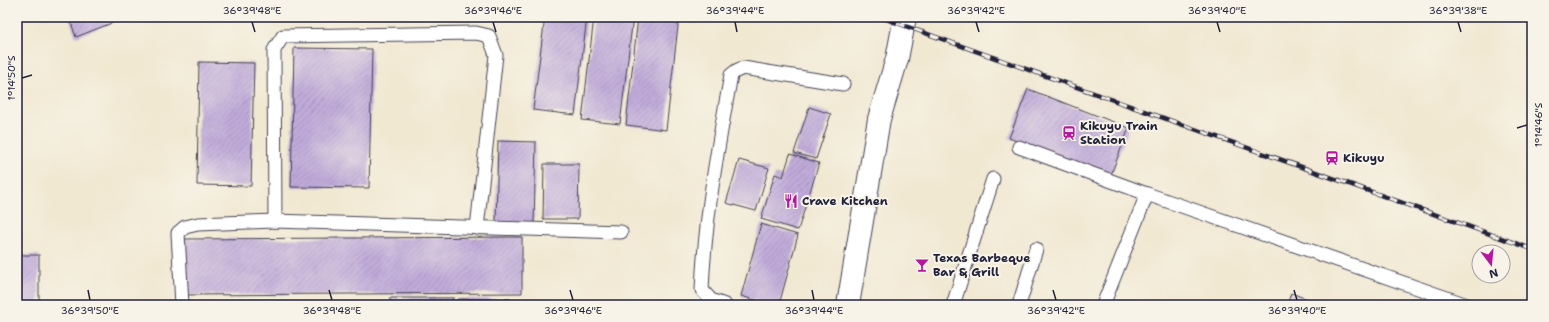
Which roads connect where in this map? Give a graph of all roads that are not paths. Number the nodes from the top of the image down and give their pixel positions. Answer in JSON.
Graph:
{"nodes":[{"id":1,"x":905,"y":17,"type":"edge"},
{"id":2,"x":843,"y":84,"type":"dead end"},
{"id":3,"x":1019,"y":147,"type":"dead end"},
{"id":4,"x":993,"y":179,"type":"dead end"},
{"id":5,"x":1147,"y":194,"type":"junction"},
{"id":6,"x":275,"y":221,"type":"junction"},
{"id":7,"x":478,"y":228,"type":"junction"},
{"id":8,"x":621,"y":232,"type":"dead end"},
{"id":9,"x":1036,"y":249,"type":"dead end"},
{"id":10,"x":182,"y":305,"type":"edge"},
{"id":11,"x":725,"y":305,"type":"edge"},
{"id":12,"x":848,"y":305,"type":"edge"},
{"id":13,"x":954,"y":305,"type":"edge"},
{"id":14,"x":1019,"y":305,"type":"edge"},
{"id":15,"x":1103,"y":305,"type":"edge"},
{"id":16,"x":1467,"y":305,"type":"edge"}],
"edges":[{"from":1,"to":12,"type":"street"},
{"from":2,"to":11,"type":"lane"},
{"from":3,"to":5,"type":"lane"},
{"from":4,"to":13,"type":"lane"},
{"from":5,"to":15,"type":"lane"},
{"from":5,"to":16,"type":"lane"},
{"from":6,"to":7,"type":"lane"},
{"from":6,"to":7,"type":"lane"},
{"from":6,"to":10,"type":"lane"},
{"from":7,"to":8,"type":"lane"},
{"from":9,"to":14,"type":"lane"}]}
